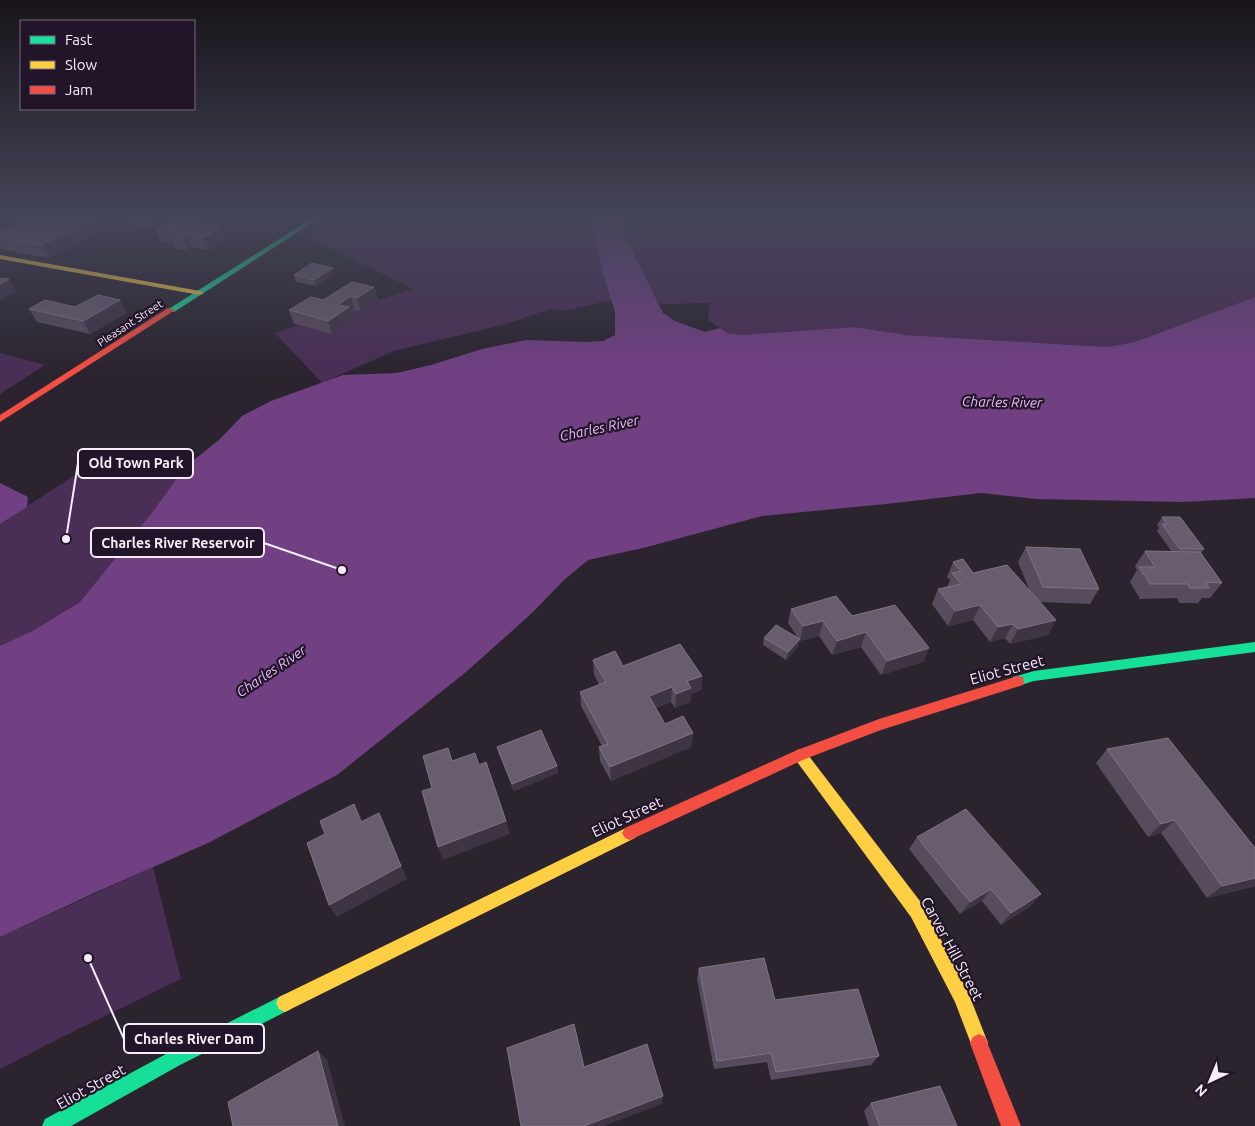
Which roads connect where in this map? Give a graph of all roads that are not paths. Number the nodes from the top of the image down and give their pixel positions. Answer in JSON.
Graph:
{"nodes":[{"id":1,"x":53,"y":267,"type":"edge"},
{"id":2,"x":241,"y":267,"type":"edge"},
{"id":3,"x":200,"y":293,"type":"junction"},
{"id":4,"x":0,"y":418,"type":"edge"},
{"id":5,"x":1255,"y":648,"type":"edge"},
{"id":6,"x":800,"y":755,"type":"junction"},
{"id":7,"x":52,"y":1126,"type":"edge"},
{"id":8,"x":1011,"y":1126,"type":"edge"}],
"edges":[{"from":1,"to":3,"type":"main road"},
{"from":2,"to":3,"type":"main road","name":"Pleasant Street"},
{"from":3,"to":4,"type":"main road","name":"Pleasant Street"},
{"from":5,"to":6,"type":"main road","name":"Eliot Street"},
{"from":6,"to":7,"type":"main road","name":"Eliot Street"},
{"from":6,"to":8,"type":"main road","name":"Carver Hill Street"}]}
